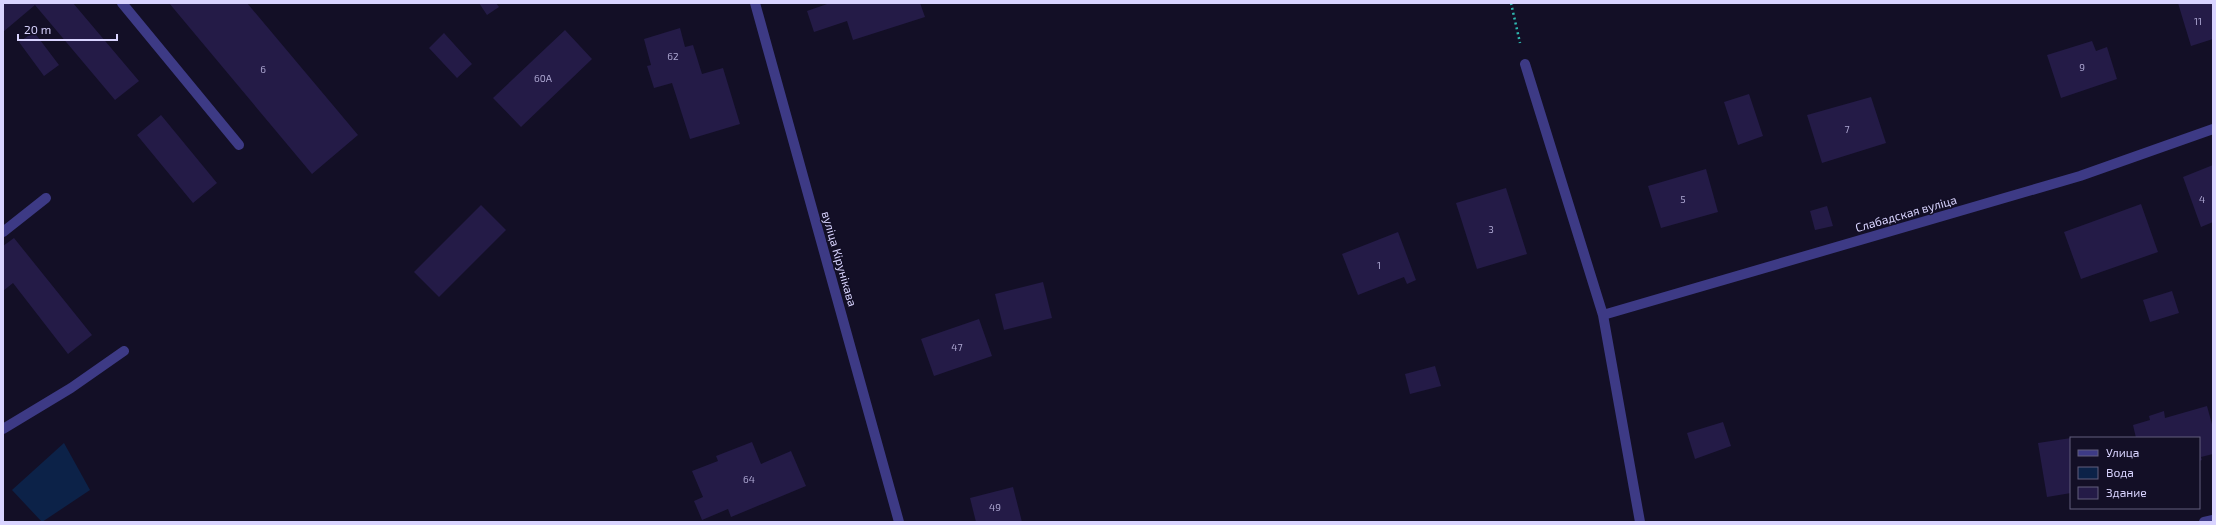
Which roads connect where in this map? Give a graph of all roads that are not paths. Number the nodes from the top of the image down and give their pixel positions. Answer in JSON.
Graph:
{"nodes":[{"id":1,"x":122,"y":3,"type":"edge"},
{"id":2,"x":755,"y":3,"type":"edge"},
{"id":3,"x":1525,"y":64,"type":"road end"},
{"id":4,"x":2213,"y":129,"type":"edge"},
{"id":5,"x":240,"y":145,"type":"dead end"},
{"id":6,"x":46,"y":198,"type":"dead end"},
{"id":7,"x":3,"y":232,"type":"edge"},
{"id":8,"x":1603,"y":315,"type":"junction"},
{"id":9,"x":124,"y":352,"type":"dead end"},
{"id":10,"x":3,"y":428,"type":"edge"},
{"id":11,"x":2213,"y":520,"type":"edge"},
{"id":12,"x":899,"y":522,"type":"edge"},
{"id":13,"x":1640,"y":522,"type":"edge"},
{"id":14,"x":2204,"y":522,"type":"edge"}],
"edges":[{"from":1,"to":5,"type":"street"},
{"from":2,"to":12,"type":"street","name":"вуліца Кірунікава"},
{"from":3,"to":8,"type":"street"},
{"from":4,"to":8,"type":"street","name":"Слабадская вуліца"},
{"from":6,"to":7,"type":"street"},
{"from":8,"to":13,"type":"street"},
{"from":9,"to":10,"type":"street"},
{"from":11,"to":14,"type":"street"}]}
